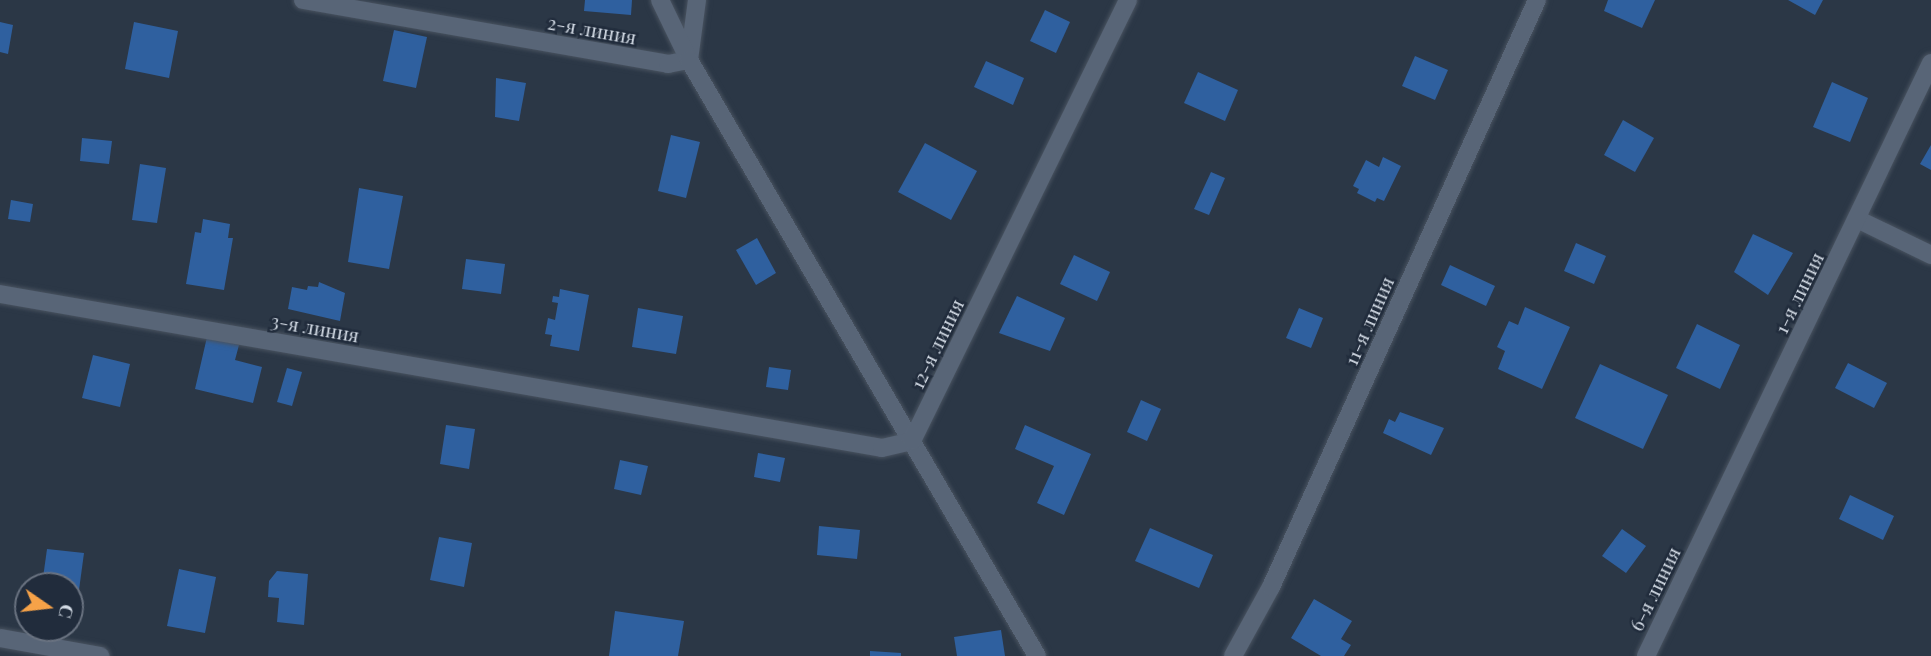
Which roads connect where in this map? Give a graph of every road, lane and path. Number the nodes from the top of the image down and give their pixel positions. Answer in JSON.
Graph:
{"nodes":[{"id":1,"x":303,"y":0,"type":"edge"},
{"id":2,"x":660,"y":0,"type":"edge"},
{"id":3,"x":697,"y":0,"type":"edge"},
{"id":4,"x":1128,"y":0,"type":"edge"},
{"id":5,"x":1537,"y":0,"type":"edge"},
{"id":6,"x":689,"y":60,"type":"junction"},
{"id":7,"x":1931,"y":62,"type":"edge"},
{"id":8,"x":1859,"y":220,"type":"junction"},
{"id":9,"x":1931,"y":255,"type":"edge"},
{"id":10,"x":0,"y":294,"type":"edge"},
{"id":11,"x":912,"y":442,"type":"junction"},
{"id":12,"x":1702,"y":541,"type":"joint"},
{"id":13,"x":0,"y":638,"type":"edge"},
{"id":14,"x":100,"y":656,"type":"edge"},
{"id":15,"x":1037,"y":656,"type":"edge"},
{"id":16,"x":1233,"y":656,"type":"edge"},
{"id":17,"x":1646,"y":656,"type":"edge"}],
"edges":[{"from":1,"to":6,"type":"street","name":"2-я линия"},
{"from":2,"to":6,"type":"street"},
{"from":3,"to":6,"type":"street"},
{"from":4,"to":11,"type":"street","name":"12-я линия"},
{"from":5,"to":16,"type":"street","name":"11-я линия"},
{"from":6,"to":11,"type":"street"},
{"from":7,"to":8,"type":"street","name":"1-я линия"},
{"from":8,"to":9,"type":"street"},
{"from":8,"to":12,"type":"street","name":"1-я линия"},
{"from":10,"to":11,"type":"street","name":"3-я линия"},
{"from":11,"to":15,"type":"street"},
{"from":12,"to":17,"type":"street","name":"6-я линия"},
{"from":13,"to":14,"type":"street"}]}
